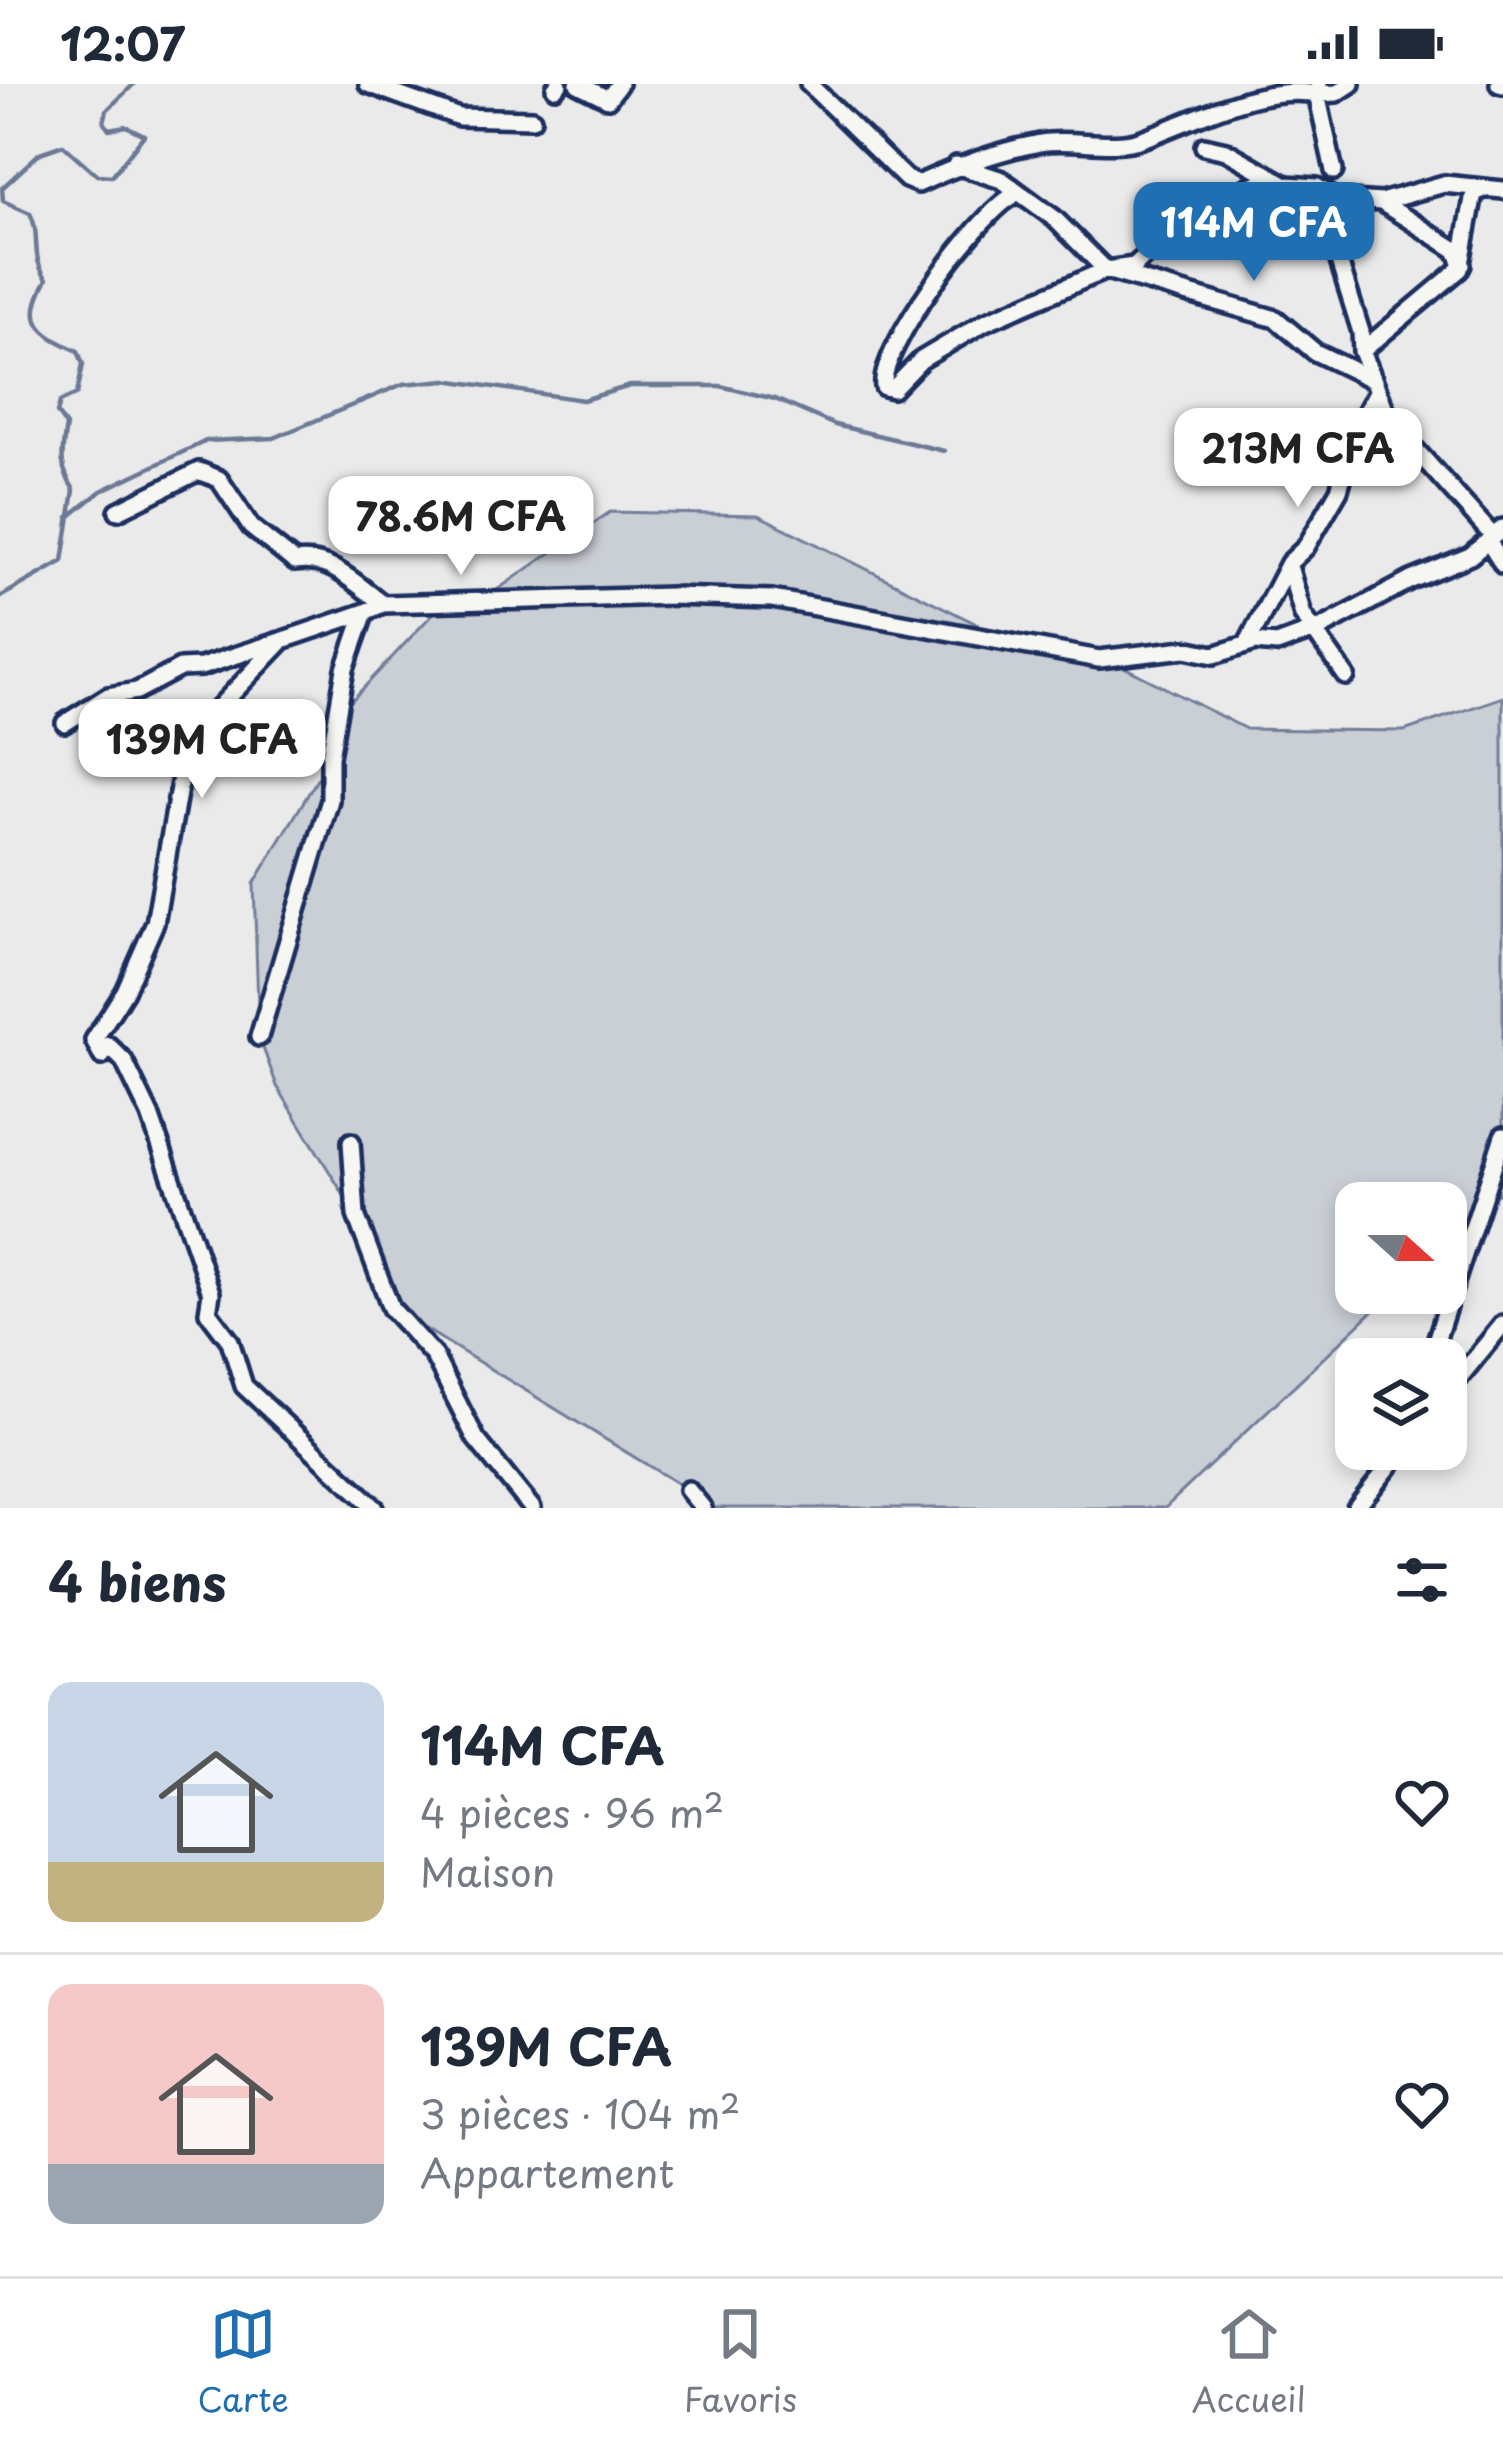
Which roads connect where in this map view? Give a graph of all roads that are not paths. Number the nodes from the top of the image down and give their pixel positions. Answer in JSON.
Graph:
{"nodes":[{"id":1,"x":368,"y":84,"type":"edge"},
{"id":2,"x":578,"y":84,"type":"edge"},
{"id":3,"x":619,"y":84,"type":"edge"},
{"id":4,"x":809,"y":84,"type":"edge"},
{"id":5,"x":1351,"y":84,"type":"edge"},
{"id":6,"x":1318,"y":89,"type":"edge"},
{"id":7,"x":532,"y":119,"type":"dead end"},
{"id":8,"x":1204,"y":146,"type":"dead end"},
{"id":9,"x":956,"y":165,"type":"junction"},
{"id":10,"x":1334,"y":171,"type":"dead end"},
{"id":11,"x":1270,"y":178,"type":"junction"},
{"id":12,"x":1012,"y":187,"type":"junction"},
{"id":13,"x":1494,"y":189,"type":"edge"},
{"id":14,"x":1337,"y":199,"type":"junction"},
{"id":15,"x":1381,"y":202,"type":"junction"},
{"id":16,"x":1462,"y":264,"type":"junction"},
{"id":17,"x":1106,"y":270,"type":"junction"},
{"id":18,"x":1362,"y":351,"type":"junction"},
{"id":19,"x":1374,"y":386,"type":"junction"},
{"id":20,"x":118,"y":511,"type":"dead end"},
{"id":21,"x":1494,"y":535,"type":"edge"},
{"id":22,"x":1289,"y":563,"type":"junction"},
{"id":23,"x":1503,"y":565,"type":"edge"},
{"id":24,"x":383,"y":604,"type":"junction"},
{"id":25,"x":365,"y":612,"type":"junction"},
{"id":26,"x":1313,"y":631,"type":"junction"},
{"id":27,"x":284,"y":640,"type":"junction"},
{"id":28,"x":1247,"y":644,"type":"junction"},
{"id":29,"x":1346,"y":676,"type":"dead end"},
{"id":30,"x":65,"y":723,"type":"dead end"},
{"id":31,"x":259,"y":1037,"type":"dead end"},
{"id":32,"x":1503,"y":1136,"type":"edge"},
{"id":33,"x":351,"y":1142,"type":"dead end"},
{"id":34,"x":1503,"y":1324,"type":"edge"},
{"id":35,"x":1437,"y":1338,"type":"edge"},
{"id":36,"x":1467,"y":1368,"type":"edge"},
{"id":37,"x":1386,"y":1470,"type":"edge"},
{"id":38,"x":688,"y":1490,"type":"dead end"},
{"id":39,"x":375,"y":1508,"type":"edge"},
{"id":40,"x":532,"y":1508,"type":"edge"},
{"id":41,"x":703,"y":1508,"type":"edge"},
{"id":42,"x":1356,"y":1508,"type":"edge"}],
"edges":[{"from":1,"to":7,"type":"street"},
{"from":2,"to":3,"type":"street"},
{"from":4,"to":9,"type":"street"},
{"from":5,"to":6,"type":"street"},
{"from":6,"to":9,"type":"street"},
{"from":6,"to":10,"type":"street"},
{"from":8,"to":11,"type":"street"},
{"from":9,"to":12,"type":"street"},
{"from":11,"to":14,"type":"street"},
{"from":11,"to":17,"type":"street"},
{"from":12,"to":17,"type":"street"},
{"from":12,"to":17,"type":"street"},
{"from":13,"to":15,"type":"street"},
{"from":13,"to":16,"type":"street"},
{"from":14,"to":15,"type":"street"},
{"from":14,"to":18,"type":"street"},
{"from":15,"to":16,"type":"street"},
{"from":16,"to":18,"type":"street"},
{"from":17,"to":19,"type":"street"},
{"from":18,"to":19,"type":"street"},
{"from":19,"to":21,"type":"street"},
{"from":19,"to":22,"type":"street"},
{"from":20,"to":24,"type":"street"},
{"from":21,"to":23,"type":"street"},
{"from":21,"to":26,"type":"street"},
{"from":22,"to":26,"type":"street"},
{"from":22,"to":28,"type":"street"},
{"from":24,"to":25,"type":"street"},
{"from":24,"to":28,"type":"street"},
{"from":25,"to":27,"type":"street"},
{"from":25,"to":31,"type":"street"},
{"from":26,"to":28,"type":"street"},
{"from":26,"to":29,"type":"street"},
{"from":27,"to":30,"type":"street"},
{"from":27,"to":39,"type":"street"},
{"from":32,"to":35,"type":"street"},
{"from":33,"to":40,"type":"street"},
{"from":34,"to":36,"type":"street"},
{"from":37,"to":42,"type":"street"},
{"from":38,"to":41,"type":"street"}]}
